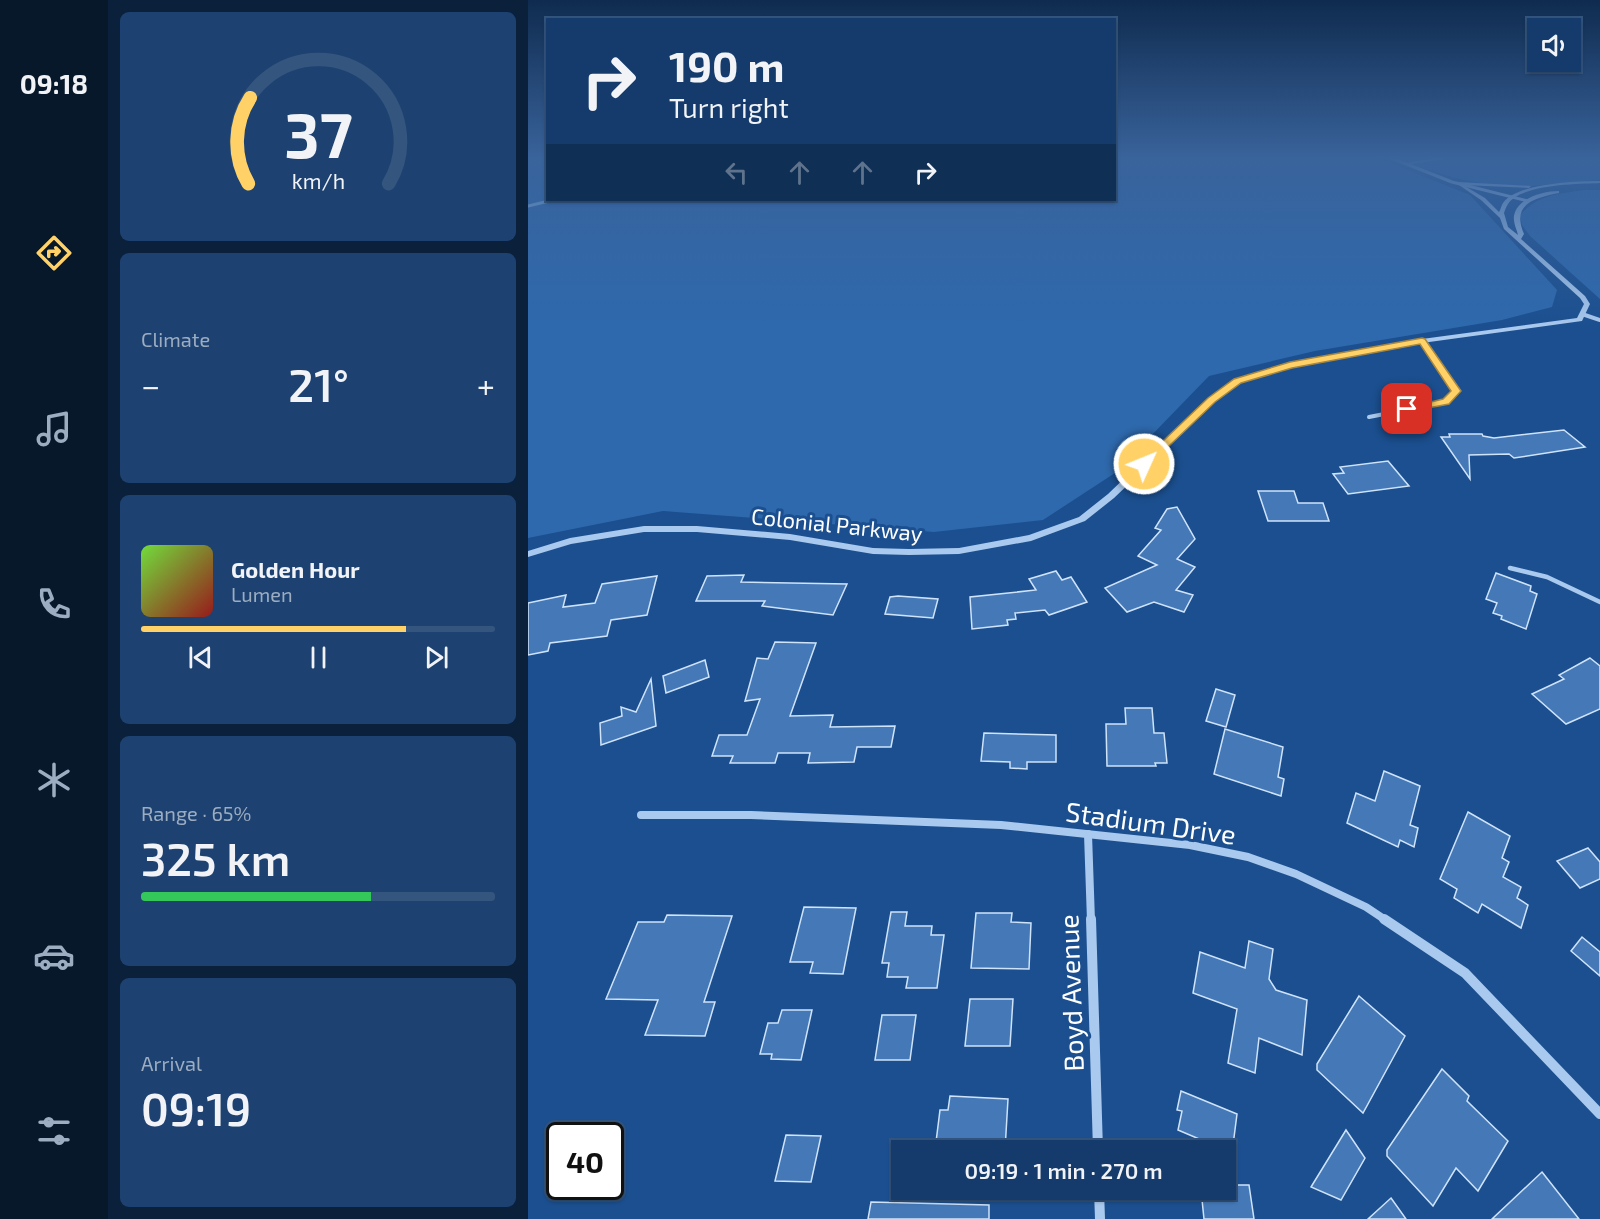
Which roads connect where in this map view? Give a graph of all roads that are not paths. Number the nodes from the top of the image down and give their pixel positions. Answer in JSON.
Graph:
{"nodes":[{"id":1,"x":1499,"y":214,"type":"edge"},
{"id":2,"x":1502,"y":214,"type":"edge"},
{"id":3,"x":1517,"y":214,"type":"edge"},
{"id":4,"x":1502,"y":217,"type":"junction"},
{"id":5,"x":1519,"y":238,"type":"junction"},
{"id":6,"x":1582,"y":314,"type":"junction"},
{"id":7,"x":1600,"y":320,"type":"edge"},
{"id":8,"x":1422,"y":341,"type":"junction"},
{"id":9,"x":1369,"y":417,"type":"dead end"},
{"id":10,"x":528,"y":554,"type":"edge"},
{"id":11,"x":1510,"y":568,"type":"dead end"},
{"id":12,"x":1600,"y":602,"type":"edge"},
{"id":13,"x":641,"y":815,"type":"dead end"},
{"id":14,"x":1088,"y":834,"type":"junction"},
{"id":15,"x":1600,"y":1114,"type":"edge"},
{"id":16,"x":1098,"y":1140,"type":"edge"},
{"id":17,"x":1099,"y":1200,"type":"edge"},
{"id":18,"x":1100,"y":1219,"type":"edge"}],
"edges":[{"from":1,"to":4,"type":"street"},
{"from":2,"to":4,"type":"street"},
{"from":3,"to":5,"type":"street"},
{"from":4,"to":5,"type":"street"},
{"from":5,"to":6,"type":"street"},
{"from":6,"to":7,"type":"street"},
{"from":6,"to":8,"type":"street","name":"Colonial Parkway"},
{"from":8,"to":9,"type":"lane"},
{"from":8,"to":10,"type":"street","name":"Colonial Parkway"},
{"from":11,"to":12,"type":"lane"},
{"from":13,"to":14,"type":"street","name":"Stadium Drive"},
{"from":14,"to":15,"type":"street","name":"Stadium Drive"},
{"from":14,"to":16,"type":"street","name":"Boyd Avenue"},
{"from":17,"to":18,"type":"street"}]}
